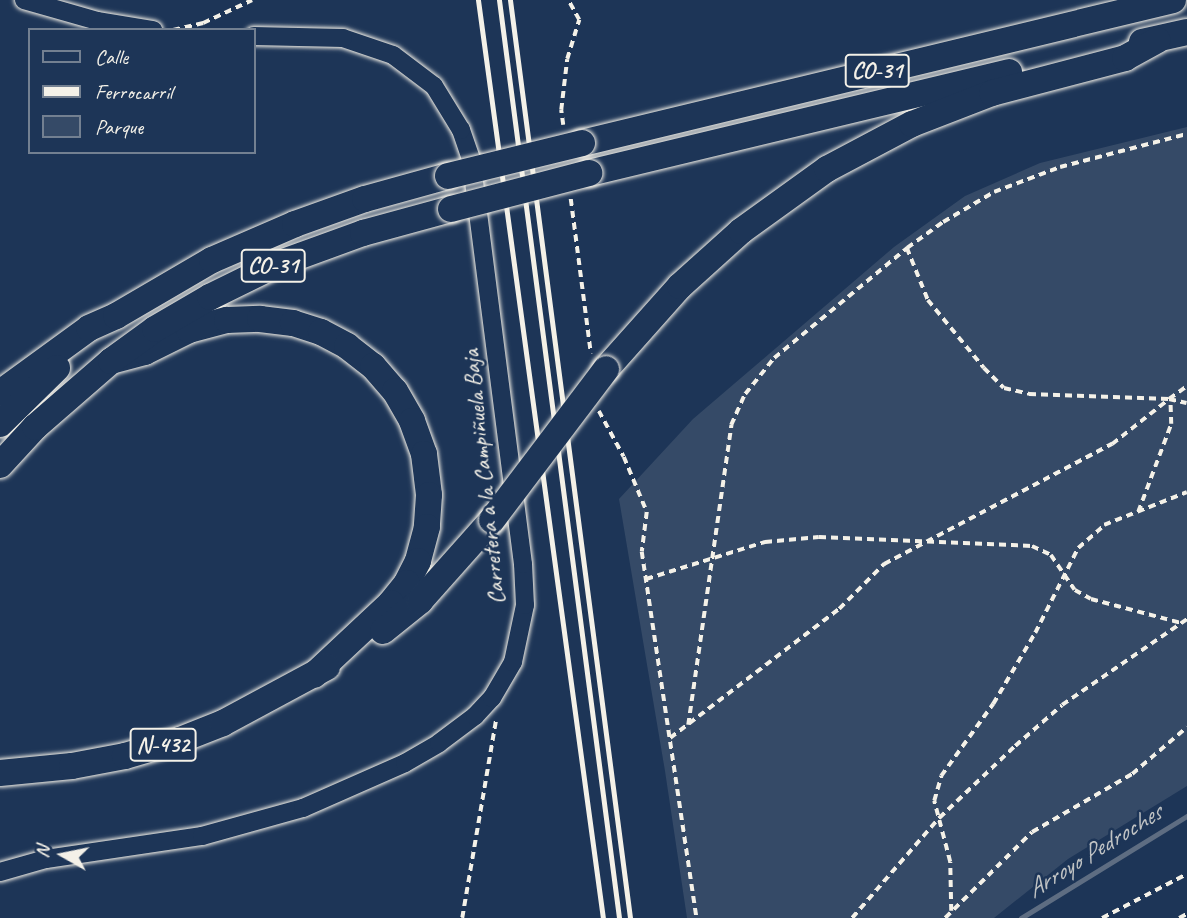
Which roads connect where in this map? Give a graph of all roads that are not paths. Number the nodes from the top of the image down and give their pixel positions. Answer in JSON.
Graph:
{"nodes":[{"id":1,"x":24,"y":0,"type":"edge"},
{"id":2,"x":1173,"y":0,"type":"edge"},
{"id":3,"x":141,"y":28,"type":"edge"},
{"id":4,"x":1187,"y":32,"type":"edge"},
{"id":5,"x":256,"y":36,"type":"edge"},
{"id":6,"x":1157,"y":40,"type":"junction"},
{"id":7,"x":116,"y":316,"type":"junction"},
{"id":8,"x":111,"y":361,"type":"junction"},
{"id":9,"x":0,"y":393,"type":"edge"},
{"id":10,"x":0,"y":424,"type":"edge"},
{"id":11,"x":0,"y":464,"type":"edge"},
{"id":12,"x":314,"y":675,"type":"junction"},
{"id":13,"x":0,"y":773,"type":"edge"},
{"id":14,"x":0,"y":872,"type":"edge"}],
"edges":[{"from":1,"to":3,"type":"street"},
{"from":2,"to":7,"type":"highway","number":"CO-31","bridge":true},
{"from":4,"to":6,"type":"highway","number":"CO-31"},
{"from":5,"to":14,"type":"street","name":"Carretera a la Campiñuela Baja"},
{"from":6,"to":8,"type":"highway","number":"CO-31","bridge":true},
{"from":6,"to":12,"type":"highway","bridge":true},
{"from":7,"to":9,"type":"highway"},
{"from":7,"to":10,"type":"highway","number":"CO-31"},
{"from":8,"to":11,"type":"highway","number":"CO-31"},
{"from":8,"to":12,"type":"highway"},
{"from":12,"to":13,"type":"highway","number":"N-432"}]}
